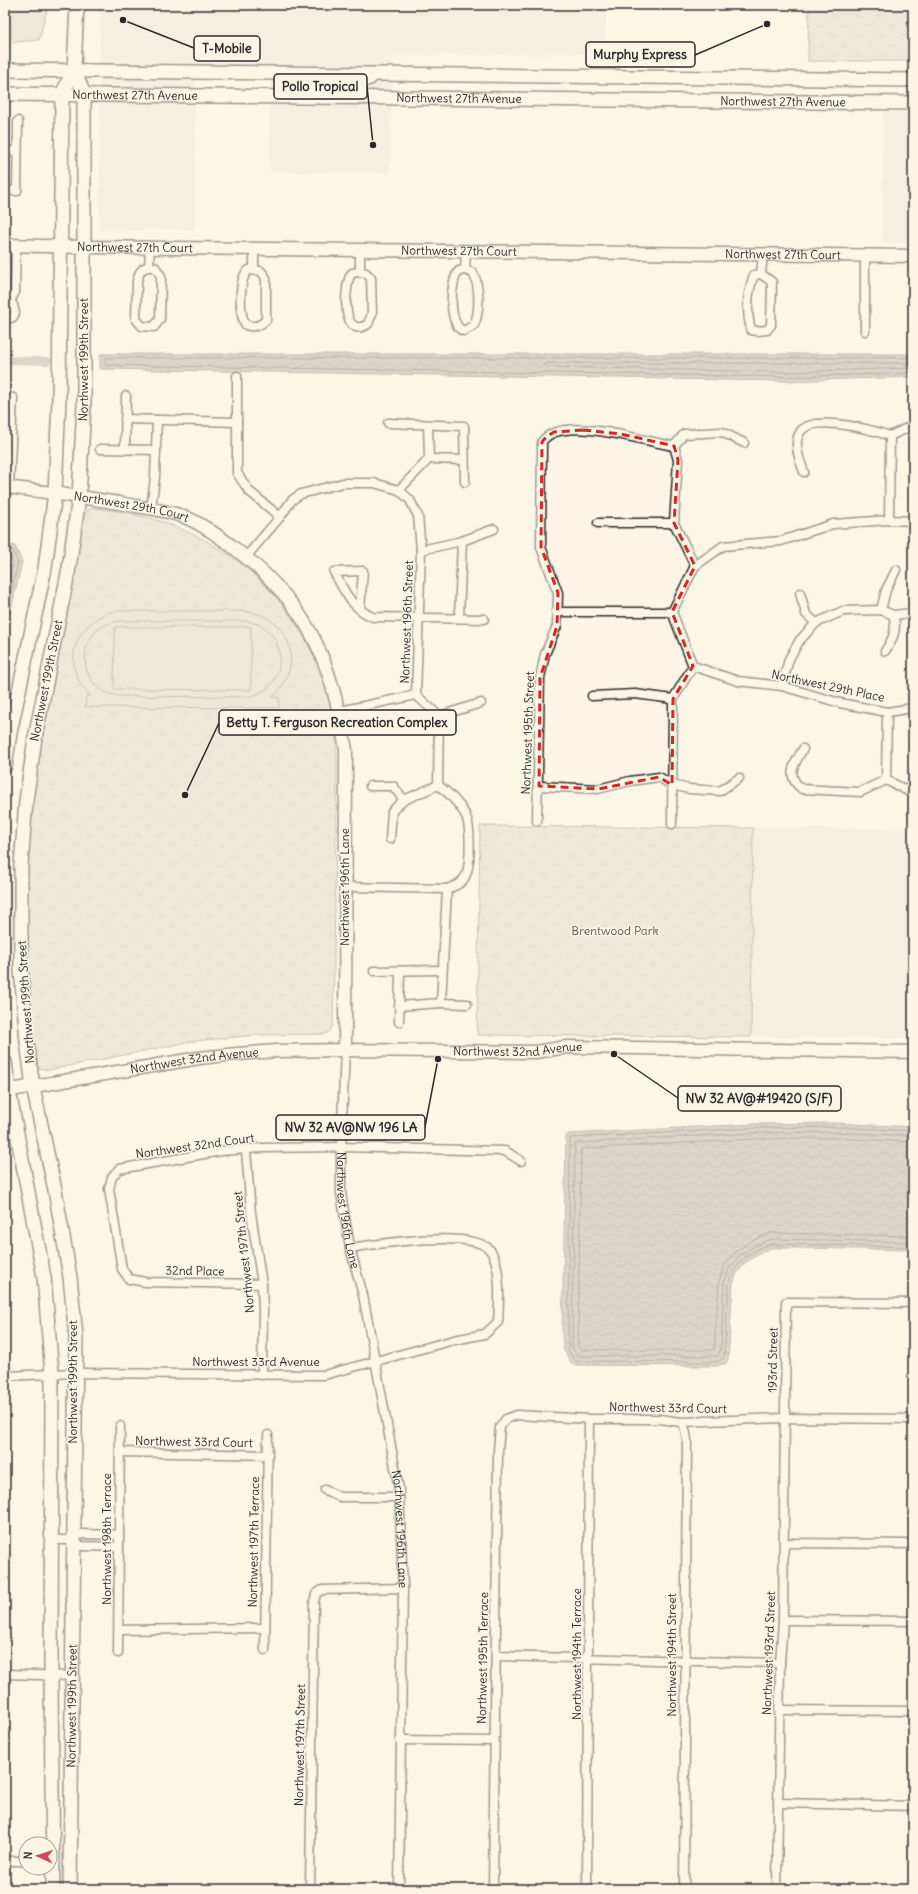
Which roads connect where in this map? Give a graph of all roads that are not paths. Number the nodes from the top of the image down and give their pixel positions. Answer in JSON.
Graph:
{"nodes":[{"id":1,"x":77,"y":5,"type":"edge"},
{"id":2,"x":5,"y":70,"type":"edge"},
{"id":3,"x":74,"y":70,"type":"junction"},
{"id":4,"x":381,"y":74,"type":"junction"},
{"id":5,"x":913,"y":80,"type":"edge"},
{"id":6,"x":5,"y":94,"type":"edge"},
{"id":7,"x":62,"y":94,"type":"junction"},
{"id":8,"x":84,"y":94,"type":"junction"},
{"id":9,"x":339,"y":97,"type":"junction"},
{"id":10,"x":913,"y":103,"type":"edge"},
{"id":11,"x":18,"y":121,"type":"dead end"},
{"id":12,"x":5,"y":151,"type":"edge"},
{"id":13,"x":17,"y":152,"type":"junction"},
{"id":14,"x":5,"y":190,"type":"edge"},
{"id":15,"x":11,"y":245,"type":"edge"},
{"id":16,"x":61,"y":246,"type":"junction"},
{"id":17,"x":84,"y":247,"type":"junction"},
{"id":18,"x":150,"y":248,"type":"junction"},
{"id":19,"x":254,"y":248,"type":"junction"},
{"id":20,"x":360,"y":250,"type":"junction"},
{"id":21,"x":466,"y":250,"type":"junction"},
{"id":22,"x":762,"y":254,"type":"junction"},
{"id":23,"x":865,"y":255,"type":"junction"},
{"id":24,"x":913,"y":256,"type":"edge"},
{"id":25,"x":149,"y":267,"type":"junction"},
{"id":26,"x":254,"y":270,"type":"junction"},
{"id":27,"x":465,"y":270,"type":"junction"},
{"id":28,"x":360,"y":272,"type":"junction"},
{"id":29,"x":761,"y":274,"type":"junction"},
{"id":30,"x":8,"y":302,"type":"edge"},
{"id":31,"x":5,"y":320,"type":"edge"},
{"id":32,"x":865,"y":332,"type":"dead end"},
{"id":33,"x":237,"y":376,"type":"dead end"},
{"id":34,"x":126,"y":396,"type":"dead end"},
{"id":35,"x":5,"y":397,"type":"edge"},
{"id":36,"x":125,"y":419,"type":"junction"},
{"id":37,"x":157,"y":420,"type":"junction"},
{"id":38,"x":237,"y":422,"type":"junction"},
{"id":39,"x":388,"y":423,"type":"dead end"},
{"id":40,"x":428,"y":425,"type":"junction"},
{"id":41,"x":913,"y":428,"type":"edge"},
{"id":42,"x":890,"y":436,"type":"junction"},
{"id":43,"x":8,"y":440,"type":"edge"},
{"id":44,"x":744,"y":443,"type":"dead end"},
{"id":45,"x":674,"y":446,"type":"junction"},
{"id":46,"x":100,"y":449,"type":"dead end"},
{"id":47,"x":124,"y":449,"type":"junction"},
{"id":48,"x":156,"y":450,"type":"junction"},
{"id":49,"x":429,"y":459,"type":"junction"},
{"id":50,"x":464,"y":460,"type":"junction"},
{"id":51,"x":804,"y":472,"type":"dead end"},
{"id":52,"x":464,"y":482,"type":"dead end"},
{"id":53,"x":7,"y":488,"type":"edge"},
{"id":54,"x":399,"y":490,"type":"junction"},
{"id":55,"x":55,"y":494,"type":"junction"},
{"id":56,"x":79,"y":497,"type":"junction"},
{"id":57,"x":151,"y":509,"type":"junction"},
{"id":58,"x":280,"y":517,"type":"junction"},
{"id":59,"x":889,"y":520,"type":"junction"},
{"id":60,"x":913,"y":521,"type":"edge"},
{"id":61,"x":598,"y":523,"type":"dead end"},
{"id":62,"x":674,"y":523,"type":"junction"},
{"id":63,"x":494,"y":529,"type":"dead end"},
{"id":64,"x":462,"y":541,"type":"junction"},
{"id":65,"x":421,"y":550,"type":"junction"},
{"id":66,"x":246,"y":557,"type":"junction"},
{"id":67,"x":695,"y":566,"type":"junction"},
{"id":68,"x":896,"y":570,"type":"dead end"},
{"id":69,"x":800,"y":593,"type":"dead end"},
{"id":70,"x":360,"y":610,"type":"junction"},
{"id":71,"x":881,"y":610,"type":"junction"},
{"id":72,"x":556,"y":612,"type":"junction"},
{"id":73,"x":672,"y":612,"type":"junction"},
{"id":74,"x":913,"y":613,"type":"edge"},
{"id":75,"x":893,"y":614,"type":"junction"},
{"id":76,"x":418,"y":618,"type":"junction"},
{"id":77,"x":459,"y":618,"type":"junction"},
{"id":78,"x":484,"y":619,"type":"dead end"},
{"id":79,"x":816,"y":623,"type":"junction"},
{"id":80,"x":885,"y":651,"type":"dead end"},
{"id":81,"x":693,"y":666,"type":"junction"},
{"id":82,"x":782,"y":686,"type":"junction"},
{"id":83,"x":416,"y":695,"type":"junction"},
{"id":84,"x":592,"y":696,"type":"dead end"},
{"id":85,"x":673,"y":698,"type":"junction"},
{"id":86,"x":480,"y":704,"type":"dead end"},
{"id":87,"x":913,"y":708,"type":"edge"},
{"id":88,"x":340,"y":711,"type":"junction"},
{"id":89,"x":887,"y":712,"type":"junction"},
{"id":90,"x":439,"y":716,"type":"junction"},
{"id":91,"x":803,"y":749,"type":"dead end"},
{"id":92,"x":5,"y":766,"type":"edge"},
{"id":93,"x":739,"y":778,"type":"dead end"},
{"id":94,"x":886,"y":780,"type":"junction"},
{"id":95,"x":438,"y":785,"type":"junction"},
{"id":96,"x":672,"y":785,"type":"junction"},
{"id":97,"x":370,"y":786,"type":"dead end"},
{"id":98,"x":539,"y":786,"type":"junction"},
{"id":99,"x":913,"y":792,"type":"edge"},
{"id":100,"x":404,"y":800,"type":"junction"},
{"id":101,"x":537,"y":821,"type":"dead end"},
{"id":102,"x":672,"y":824,"type":"dead end"},
{"id":103,"x":390,"y":839,"type":"dead end"},
{"id":104,"x":346,"y":886,"type":"junction"},
{"id":105,"x":447,"y":889,"type":"junction"},
{"id":106,"x":442,"y":970,"type":"junction"},
{"id":107,"x":374,"y":971,"type":"dead end"},
{"id":108,"x":400,"y":971,"type":"junction"},
{"id":109,"x":441,"y":1003,"type":"junction"},
{"id":110,"x":467,"y":1004,"type":"dead end"},
{"id":111,"x":399,"y":1006,"type":"junction"},
{"id":112,"x":399,"y":1022,"type":"dead end"},
{"id":113,"x":345,"y":1050,"type":"junction"},
{"id":114,"x":913,"y":1052,"type":"edge"},
{"id":115,"x":5,"y":1062,"type":"edge"},
{"id":116,"x":33,"y":1087,"type":"junction"},
{"id":117,"x":7,"y":1091,"type":"edge"},
{"id":118,"x":340,"y":1147,"type":"junction"},
{"id":119,"x":246,"y":1150,"type":"junction"},
{"id":120,"x":521,"y":1161,"type":"dead end"},
{"id":121,"x":350,"y":1248,"type":"junction"},
{"id":122,"x":129,"y":1279,"type":"joint"},
{"id":123,"x":262,"y":1284,"type":"junction"},
{"id":124,"x":913,"y":1304,"type":"edge"},
{"id":125,"x":375,"y":1362,"type":"junction"},
{"id":126,"x":75,"y":1373,"type":"junction"},
{"id":127,"x":52,"y":1374,"type":"junction"},
{"id":128,"x":262,"y":1375,"type":"junction"},
{"id":129,"x":5,"y":1376,"type":"edge"},
{"id":130,"x":784,"y":1418,"type":"junction"},
{"id":131,"x":590,"y":1419,"type":"junction"},
{"id":132,"x":913,"y":1419,"type":"edge"},
{"id":133,"x":681,"y":1422,"type":"junction"},
{"id":134,"x":120,"y":1426,"type":"dead end"},
{"id":135,"x":500,"y":1427,"type":"joint"},
{"id":136,"x":268,"y":1435,"type":"dead end"},
{"id":137,"x":120,"y":1452,"type":"junction"},
{"id":138,"x":268,"y":1455,"type":"junction"},
{"id":139,"x":325,"y":1490,"type":"dead end"},
{"id":140,"x":399,"y":1497,"type":"junction"},
{"id":141,"x":119,"y":1535,"type":"junction"},
{"id":142,"x":51,"y":1540,"type":"junction"},
{"id":143,"x":73,"y":1540,"type":"junction"},
{"id":144,"x":784,"y":1543,"type":"junction"},
{"id":145,"x":913,"y":1544,"type":"edge"},
{"id":146,"x":119,"y":1547,"type":"junction"},
{"id":147,"x":403,"y":1588,"type":"junction"},
{"id":148,"x":783,"y":1620,"type":"junction"},
{"id":149,"x":913,"y":1621,"type":"edge"},
{"id":150,"x":265,"y":1628,"type":"junction"},
{"id":151,"x":119,"y":1630,"type":"junction"},
{"id":152,"x":265,"y":1650,"type":"dead end"},
{"id":153,"x":118,"y":1653,"type":"dead end"},
{"id":154,"x":496,"y":1656,"type":"junction"},
{"id":155,"x":589,"y":1657,"type":"junction"},
{"id":156,"x":684,"y":1660,"type":"junction"},
{"id":157,"x":780,"y":1663,"type":"junction"},
{"id":158,"x":5,"y":1674,"type":"edge"},
{"id":159,"x":51,"y":1675,"type":"junction"},
{"id":160,"x":72,"y":1676,"type":"junction"},
{"id":161,"x":779,"y":1710,"type":"junction"},
{"id":162,"x":913,"y":1711,"type":"edge"},
{"id":163,"x":400,"y":1740,"type":"junction"},
{"id":164,"x":494,"y":1742,"type":"junction"},
{"id":165,"x":778,"y":1804,"type":"junction"},
{"id":166,"x":913,"y":1806,"type":"edge"},
{"id":167,"x":52,"y":1836,"type":"edge"},
{"id":168,"x":5,"y":1861,"type":"edge"},
{"id":169,"x":18,"y":1861,"type":"edge"},
{"id":170,"x":58,"y":1862,"type":"edge"},
{"id":171,"x":71,"y":1862,"type":"junction"},
{"id":172,"x":53,"y":1876,"type":"edge"},
{"id":173,"x":53,"y":1889,"type":"edge"},
{"id":174,"x":70,"y":1889,"type":"edge"},
{"id":175,"x":310,"y":1889,"type":"edge"},
{"id":176,"x":399,"y":1889,"type":"edge"},
{"id":177,"x":493,"y":1889,"type":"edge"},
{"id":178,"x":587,"y":1889,"type":"edge"},
{"id":179,"x":684,"y":1889,"type":"edge"},
{"id":180,"x":777,"y":1889,"type":"edge"}],
"edges":[{"from":1,"to":3,"type":"main road","name":"Northwest 199th Street"},
{"from":2,"to":3,"type":"main road","name":"Northwest 27th Avenue"},
{"from":3,"to":4,"type":"main road","name":"Northwest 27th Avenue"},
{"from":3,"to":7,"type":"main road","name":"Northwest 199th Street"},
{"from":3,"to":8,"type":"main road","name":"Northwest 199th Street"},
{"from":4,"to":5,"type":"main road","name":"Northwest 27th Avenue"},
{"from":4,"to":9,"type":"main road"},
{"from":6,"to":7,"type":"main road","name":"Northwest 27th Avenue"},
{"from":7,"to":8,"type":"main road","name":"Northwest 27th Avenue"},
{"from":7,"to":16,"type":"main road","name":"Northwest 199th Street"},
{"from":8,"to":9,"type":"main road","name":"Northwest 27th Avenue"},
{"from":8,"to":17,"type":"main road","name":"Northwest 199th Street"},
{"from":9,"to":10,"type":"main road","name":"Northwest 27th Avenue"},
{"from":11,"to":13,"type":"street"},
{"from":12,"to":13,"type":"street"},
{"from":13,"to":14,"type":"street"},
{"from":15,"to":16,"type":"street","name":"Northwest 27th Court"},
{"from":15,"to":30,"type":"street"},
{"from":16,"to":17,"type":"street","name":"Northwest 27th Court"},
{"from":16,"to":55,"type":"main road","name":"Northwest 199th Street"},
{"from":17,"to":18,"type":"street","name":"Northwest 27th Court"},
{"from":17,"to":56,"type":"main road","name":"Northwest 199th Street"},
{"from":18,"to":19,"type":"street","name":"Northwest 27th Court"},
{"from":18,"to":25,"type":"street"},
{"from":19,"to":20,"type":"street","name":"Northwest 27th Court"},
{"from":19,"to":26,"type":"street"},
{"from":20,"to":21,"type":"street","name":"Northwest 27th Court"},
{"from":20,"to":28,"type":"street"},
{"from":21,"to":22,"type":"street","name":"Northwest 27th Court"},
{"from":21,"to":27,"type":"street"},
{"from":22,"to":23,"type":"street","name":"Northwest 27th Court"},
{"from":22,"to":29,"type":"street"},
{"from":23,"to":24,"type":"street","name":"Northwest 27th Court"},
{"from":23,"to":32,"type":"street"},
{"from":25,"to":25,"type":"street"},
{"from":26,"to":26,"type":"street"},
{"from":27,"to":27,"type":"street"},
{"from":28,"to":28,"type":"street"},
{"from":29,"to":29,"type":"street"},
{"from":30,"to":31,"type":"street"},
{"from":33,"to":38,"type":"street"},
{"from":34,"to":36,"type":"street"},
{"from":35,"to":43,"type":"street"},
{"from":36,"to":37,"type":"street"},
{"from":36,"to":47,"type":"street"},
{"from":37,"to":38,"type":"street"},
{"from":37,"to":48,"type":"street"},
{"from":38,"to":58,"type":"street"},
{"from":39,"to":40,"type":"street"},
{"from":40,"to":49,"type":"street"},
{"from":40,"to":50,"type":"street"},
{"from":41,"to":42,"type":"street"},
{"from":42,"to":51,"type":"street"},
{"from":42,"to":59,"type":"street"},
{"from":43,"to":53,"type":"street"},
{"from":44,"to":45,"type":"street"},
{"from":45,"to":62,"type":"street"},
{"from":45,"to":72,"type":"street","name":"Northwest 195th Street"},
{"from":46,"to":47,"type":"street"},
{"from":47,"to":48,"type":"street"},
{"from":48,"to":57,"type":"street"},
{"from":49,"to":50,"type":"street"},
{"from":49,"to":54,"type":"street"},
{"from":50,"to":52,"type":"street"},
{"from":53,"to":55,"type":"street","name":"Northwest 29th Court"},
{"from":54,"to":58,"type":"street"},
{"from":54,"to":65,"type":"street","name":"Northwest 196th Street"},
{"from":55,"to":56,"type":"street","name":"Northwest 29th Court"},
{"from":55,"to":92,"type":"main road","name":"Northwest 199th Street"},
{"from":56,"to":57,"type":"street","name":"Northwest 29th Court"},
{"from":56,"to":116,"type":"main road","name":"Northwest 199th Street"},
{"from":57,"to":66,"type":"street","name":"Northwest 29th Court"},
{"from":58,"to":66,"type":"street"},
{"from":59,"to":60,"type":"street"},
{"from":59,"to":67,"type":"street"},
{"from":61,"to":62,"type":"street"},
{"from":62,"to":67,"type":"street"},
{"from":63,"to":64,"type":"street"},
{"from":64,"to":65,"type":"street"},
{"from":64,"to":77,"type":"street"},
{"from":65,"to":76,"type":"street","name":"Northwest 196th Street"},
{"from":66,"to":88,"type":"street","name":"Northwest 196th Lane"},
{"from":67,"to":73,"type":"street"},
{"from":68,"to":71,"type":"street"},
{"from":69,"to":79,"type":"street"},
{"from":70,"to":70,"type":"street"},
{"from":70,"to":76,"type":"street"},
{"from":71,"to":75,"type":"street"},
{"from":71,"to":79,"type":"street"},
{"from":72,"to":73,"type":"street"},
{"from":72,"to":98,"type":"street","name":"Northwest 195th Street"},
{"from":73,"to":81,"type":"street"},
{"from":74,"to":75,"type":"street"},
{"from":75,"to":80,"type":"street"},
{"from":76,"to":77,"type":"street"},
{"from":76,"to":83,"type":"street","name":"Northwest 196th Street"},
{"from":77,"to":78,"type":"street"},
{"from":79,"to":82,"type":"street"},
{"from":81,"to":82,"type":"street","name":"Northwest 29th Place"},
{"from":81,"to":85,"type":"street"},
{"from":82,"to":89,"type":"street","name":"Northwest 29th Place"},
{"from":83,"to":88,"type":"street"},
{"from":83,"to":90,"type":"street","name":"Northwest 196th Street"},
{"from":84,"to":85,"type":"street"},
{"from":85,"to":96,"type":"street"},
{"from":86,"to":90,"type":"street"},
{"from":87,"to":89,"type":"street","name":"Northwest 29th Place"},
{"from":88,"to":104,"type":"street","name":"Northwest 196th Lane"},
{"from":89,"to":94,"type":"street"},
{"from":90,"to":95,"type":"street"},
{"from":91,"to":94,"type":"street"},
{"from":93,"to":96,"type":"street"},
{"from":94,"to":99,"type":"street"},
{"from":95,"to":100,"type":"street"},
{"from":95,"to":105,"type":"street"},
{"from":96,"to":98,"type":"street"},
{"from":96,"to":102,"type":"street"},
{"from":97,"to":100,"type":"street"},
{"from":98,"to":101,"type":"street","name":"Northwest 195th Street"},
{"from":100,"to":103,"type":"street"},
{"from":104,"to":105,"type":"street"},
{"from":104,"to":113,"type":"street","name":"Northwest 196th Lane"},
{"from":105,"to":106,"type":"street"},
{"from":106,"to":108,"type":"street"},
{"from":106,"to":109,"type":"street"},
{"from":107,"to":108,"type":"street"},
{"from":108,"to":111,"type":"street"},
{"from":109,"to":110,"type":"street"},
{"from":109,"to":111,"type":"street"},
{"from":111,"to":112,"type":"street"},
{"from":113,"to":114,"type":"street","name":"Northwest 32nd Avenue"},
{"from":113,"to":116,"type":"street","name":"Northwest 32nd Avenue"},
{"from":113,"to":118,"type":"street","name":"Northwest 196th Lane"},
{"from":115,"to":117,"type":"main road","name":"Northwest 199th Street"},
{"from":116,"to":117,"type":"street","name":"Northwest 32nd Avenue"},
{"from":116,"to":126,"type":"main road","name":"Northwest 199th Street"},
{"from":117,"to":127,"type":"main road","name":"Northwest 199th Street"},
{"from":118,"to":119,"type":"street","name":"Northwest 32nd Court"},
{"from":118,"to":120,"type":"street","name":"Northwest 32nd Court"},
{"from":118,"to":121,"type":"street","name":"Northwest 196th Lane"},
{"from":119,"to":122,"type":"street","name":"Northwest 32nd Court"},
{"from":119,"to":123,"type":"street","name":"Northwest 197th Street"},
{"from":121,"to":125,"type":"street","name":"Northwest 196th Lane"},
{"from":121,"to":125,"type":"street","name":"Northwest 33rd Avenue"},
{"from":122,"to":123,"type":"street","name":"32nd Place"},
{"from":123,"to":128,"type":"street","name":"Northwest 197th Street"},
{"from":124,"to":130,"type":"street","name":"193rd Street"},
{"from":125,"to":128,"type":"street","name":"Northwest 33rd Avenue"},
{"from":125,"to":140,"type":"street","name":"Northwest 196th Lane"},
{"from":126,"to":127,"type":"street","name":"Northwest 33rd Avenue"},
{"from":126,"to":128,"type":"street","name":"Northwest 33rd Avenue"},
{"from":126,"to":143,"type":"main road","name":"Northwest 199th Street"},
{"from":127,"to":129,"type":"street","name":"Northwest 33rd Avenue"},
{"from":127,"to":142,"type":"main road","name":"Northwest 199th Street"},
{"from":130,"to":132,"type":"street","name":"Northwest 33rd Court"},
{"from":130,"to":133,"type":"street","name":"Northwest 33rd Court"},
{"from":130,"to":144,"type":"street","name":"Northwest 193rd Street"},
{"from":131,"to":133,"type":"street","name":"Northwest 33rd Court"},
{"from":131,"to":135,"type":"street","name":"Northwest 33rd Court"},
{"from":131,"to":155,"type":"street","name":"Northwest 194th Terrace"},
{"from":133,"to":156,"type":"street","name":"Northwest 194th Street"},
{"from":134,"to":137,"type":"street","name":"Northwest 198th Terrace"},
{"from":135,"to":154,"type":"street","name":"Northwest 195th Terrace"},
{"from":136,"to":138,"type":"street","name":"Northwest 197th Terrace"},
{"from":137,"to":138,"type":"street","name":"Northwest 33rd Court"},
{"from":137,"to":141,"type":"street","name":"Northwest 198th Terrace"},
{"from":138,"to":150,"type":"street","name":"Northwest 197th Terrace"},
{"from":139,"to":140,"type":"street"},
{"from":140,"to":147,"type":"street","name":"Northwest 196th Lane"},
{"from":141,"to":143,"type":"street"},
{"from":141,"to":146,"type":"street","name":"Northwest 198th Terrace"},
{"from":142,"to":143,"type":"street"},
{"from":142,"to":159,"type":"main road","name":"Northwest 199th Street"},
{"from":143,"to":146,"type":"street"},
{"from":143,"to":160,"type":"main road","name":"Northwest 199th Street"},
{"from":144,"to":145,"type":"street"},
{"from":144,"to":148,"type":"street","name":"Northwest 193rd Street"},
{"from":146,"to":151,"type":"street","name":"Northwest 198th Terrace"},
{"from":147,"to":163,"type":"street","name":"Northwest 196th Lane"},
{"from":147,"to":175,"type":"street","name":"Northwest 197th Street"},
{"from":148,"to":149,"type":"street"},
{"from":148,"to":157,"type":"street","name":"Northwest 193rd Street"},
{"from":150,"to":151,"type":"street"},
{"from":150,"to":152,"type":"street","name":"Northwest 197th Terrace"},
{"from":151,"to":153,"type":"street","name":"Northwest 198th Terrace"},
{"from":154,"to":155,"type":"street"},
{"from":154,"to":164,"type":"street","name":"Northwest 195th Terrace"},
{"from":155,"to":156,"type":"street"},
{"from":155,"to":178,"type":"street","name":"Northwest 194th Terrace"},
{"from":156,"to":157,"type":"street"},
{"from":156,"to":179,"type":"street","name":"Northwest 194th Street"},
{"from":157,"to":161,"type":"street","name":"Northwest 193rd Street"},
{"from":158,"to":159,"type":"street"},
{"from":159,"to":160,"type":"street"},
{"from":159,"to":167,"type":"main road","name":"Northwest 199th Street"},
{"from":160,"to":171,"type":"main road","name":"Northwest 199th Street"},
{"from":161,"to":162,"type":"street"},
{"from":161,"to":165,"type":"street","name":"Northwest 193rd Street"},
{"from":163,"to":164,"type":"street"},
{"from":163,"to":176,"type":"street","name":"Northwest 196th Lane"},
{"from":164,"to":177,"type":"street","name":"Northwest 195th Terrace"},
{"from":165,"to":166,"type":"street"},
{"from":165,"to":180,"type":"street","name":"Northwest 193rd Street"},
{"from":168,"to":169,"type":"street"},
{"from":170,"to":171,"type":"street"},
{"from":171,"to":174,"type":"main road","name":"Northwest 199th Street"},
{"from":172,"to":173,"type":"main road","name":"Northwest 199th Street"}]}
